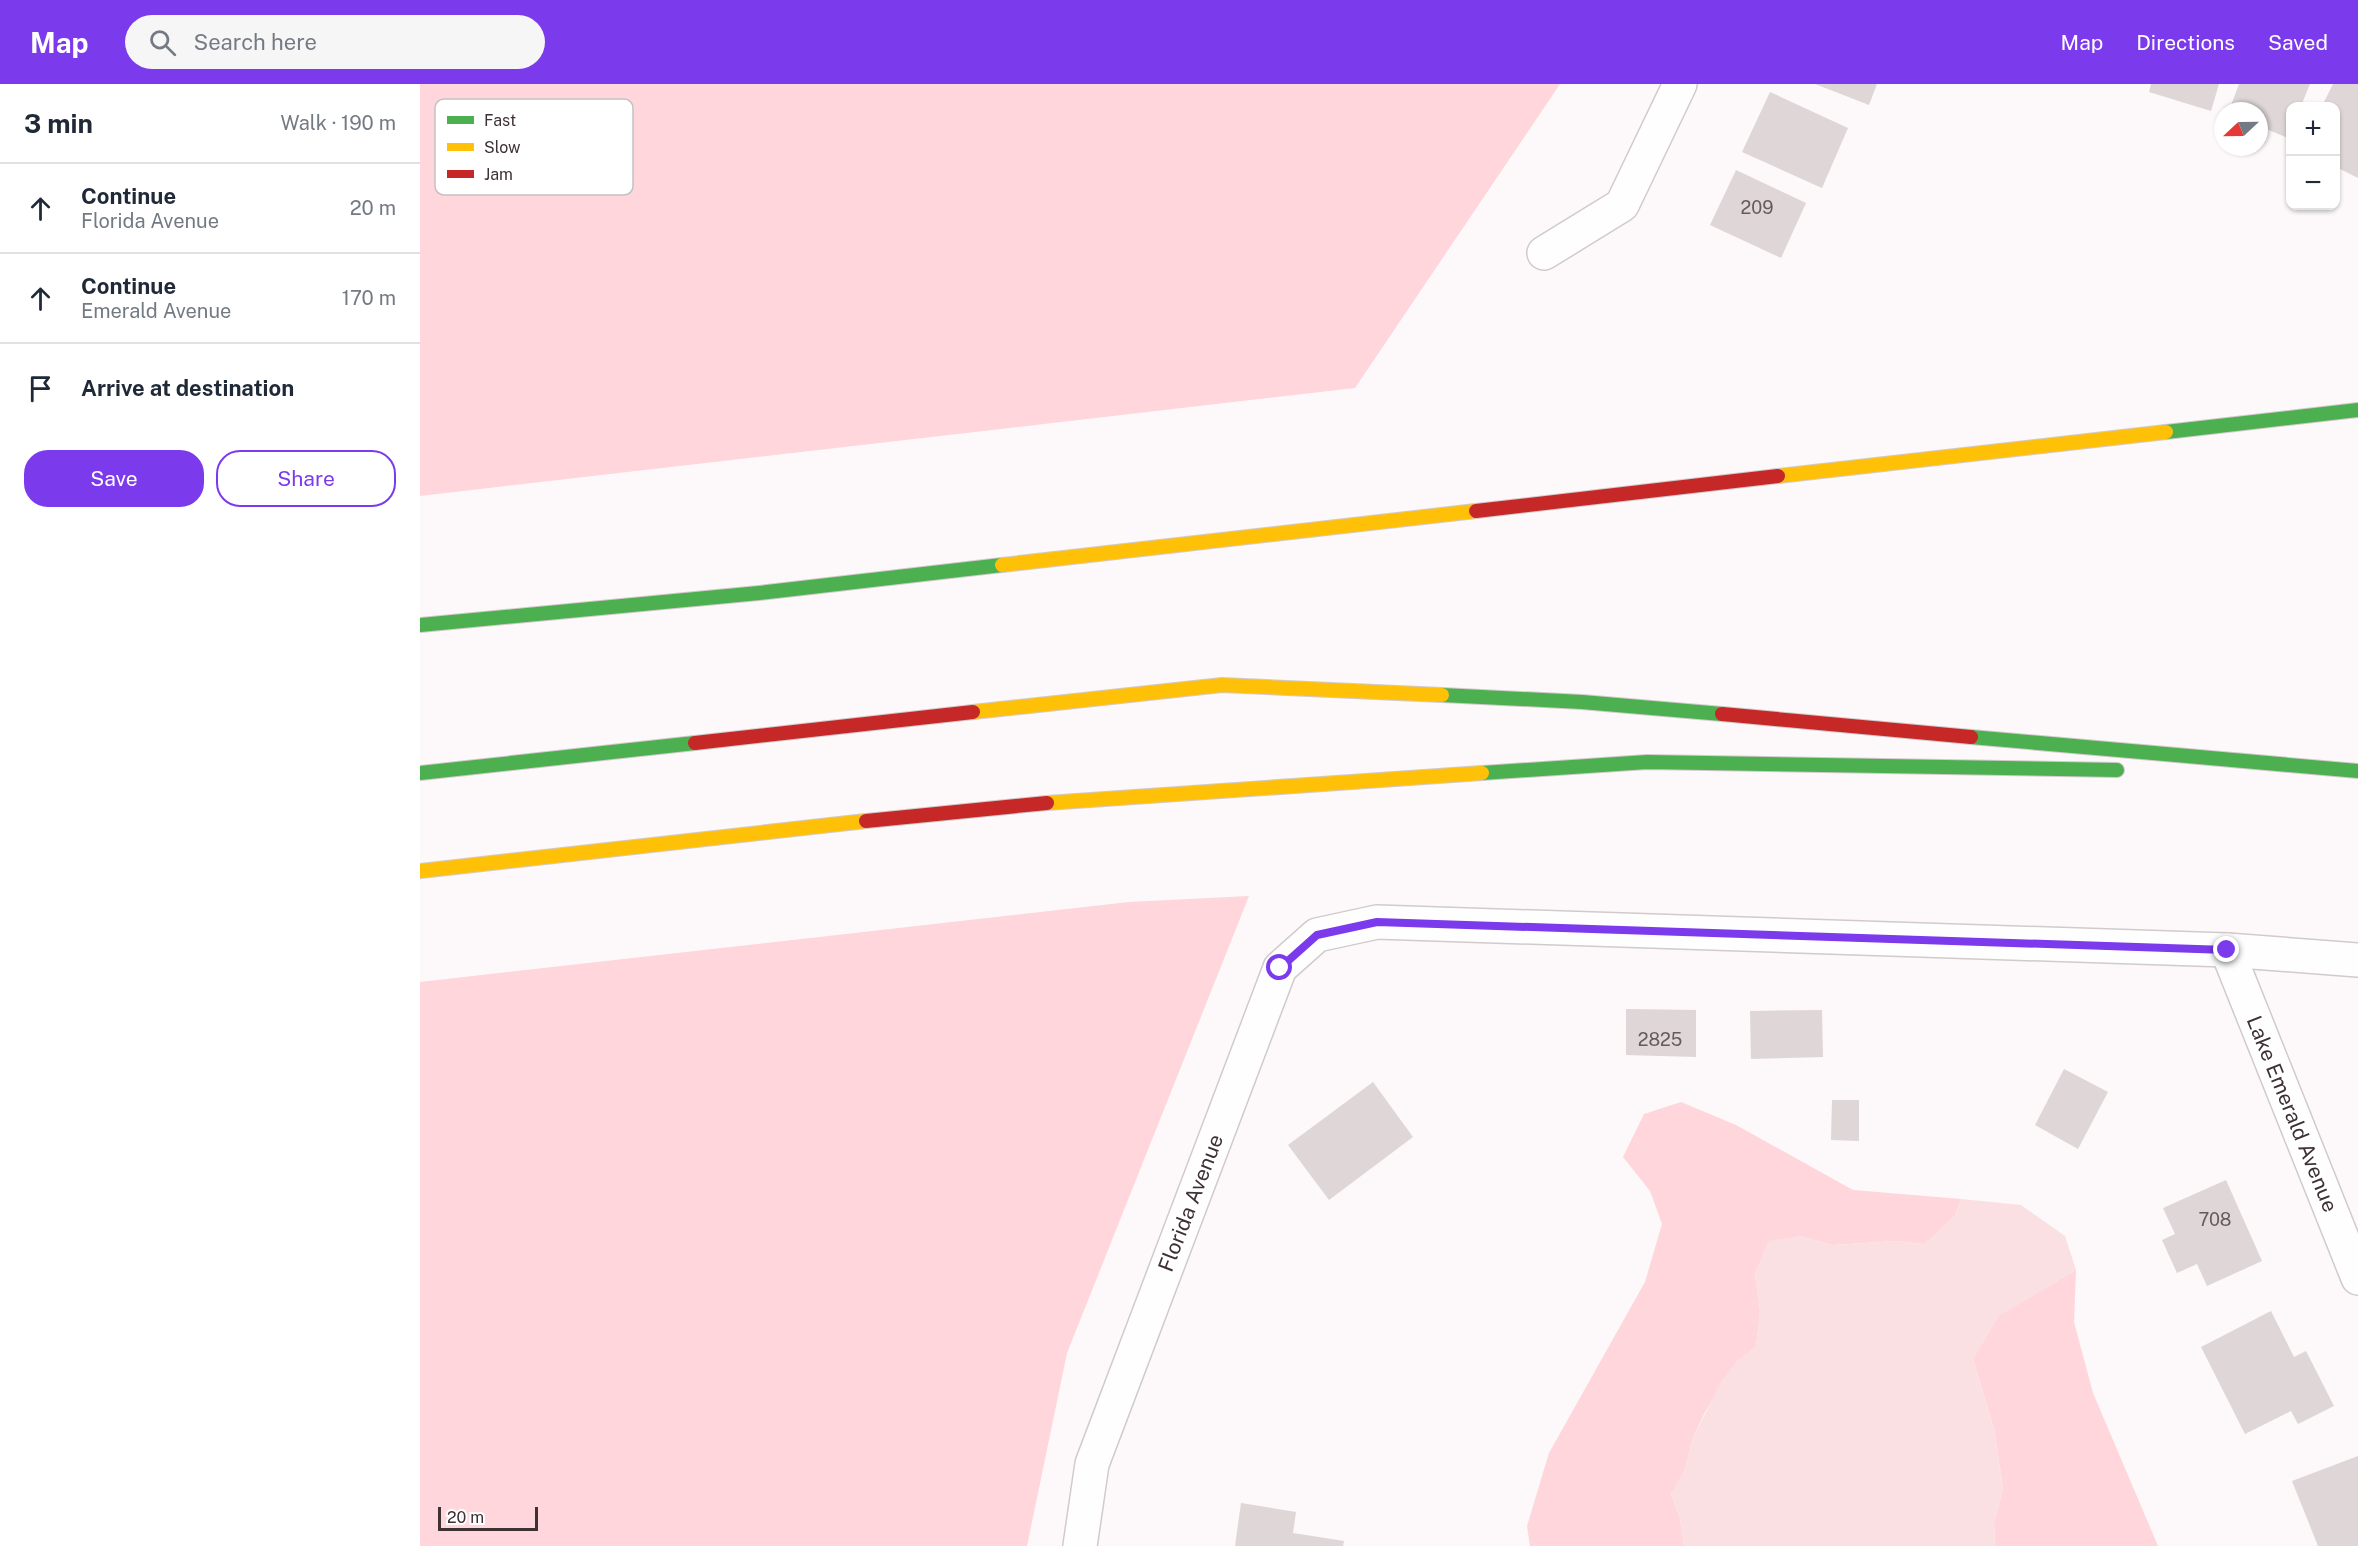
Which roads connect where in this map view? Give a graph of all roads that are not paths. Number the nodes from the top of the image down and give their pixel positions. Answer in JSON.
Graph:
{"nodes":[{"id":1,"x":1680,"y":84,"type":"edge"},
{"id":2,"x":1544,"y":253,"type":"dead end"},
{"id":3,"x":2358,"y":410,"type":"edge"},
{"id":4,"x":420,"y":625,"type":"edge"},
{"id":5,"x":2133,"y":770,"type":"dead end"},
{"id":6,"x":2192,"y":771,"type":"dead end"},
{"id":7,"x":2358,"y":772,"type":"edge"},
{"id":8,"x":420,"y":773,"type":"edge"},
{"id":9,"x":420,"y":871,"type":"edge"},
{"id":10,"x":2227,"y":950,"type":"junction"},
{"id":11,"x":2358,"y":960,"type":"edge"},
{"id":12,"x":2358,"y":1278,"type":"edge"},
{"id":13,"x":1080,"y":1546,"type":"edge"}],
"edges":[{"from":1,"to":2,"type":"street"},
{"from":3,"to":4,"type":"highway"},
{"from":5,"to":9,"type":"highway"},
{"from":6,"to":7,"type":"highway"},
{"from":7,"to":8,"type":"highway"},
{"from":10,"to":11,"type":"street","name":"Florida Avenue"},
{"from":10,"to":12,"type":"street","name":"Lake Emerald Avenue"},
{"from":10,"to":13,"type":"street","name":"Florida Avenue"}]}
